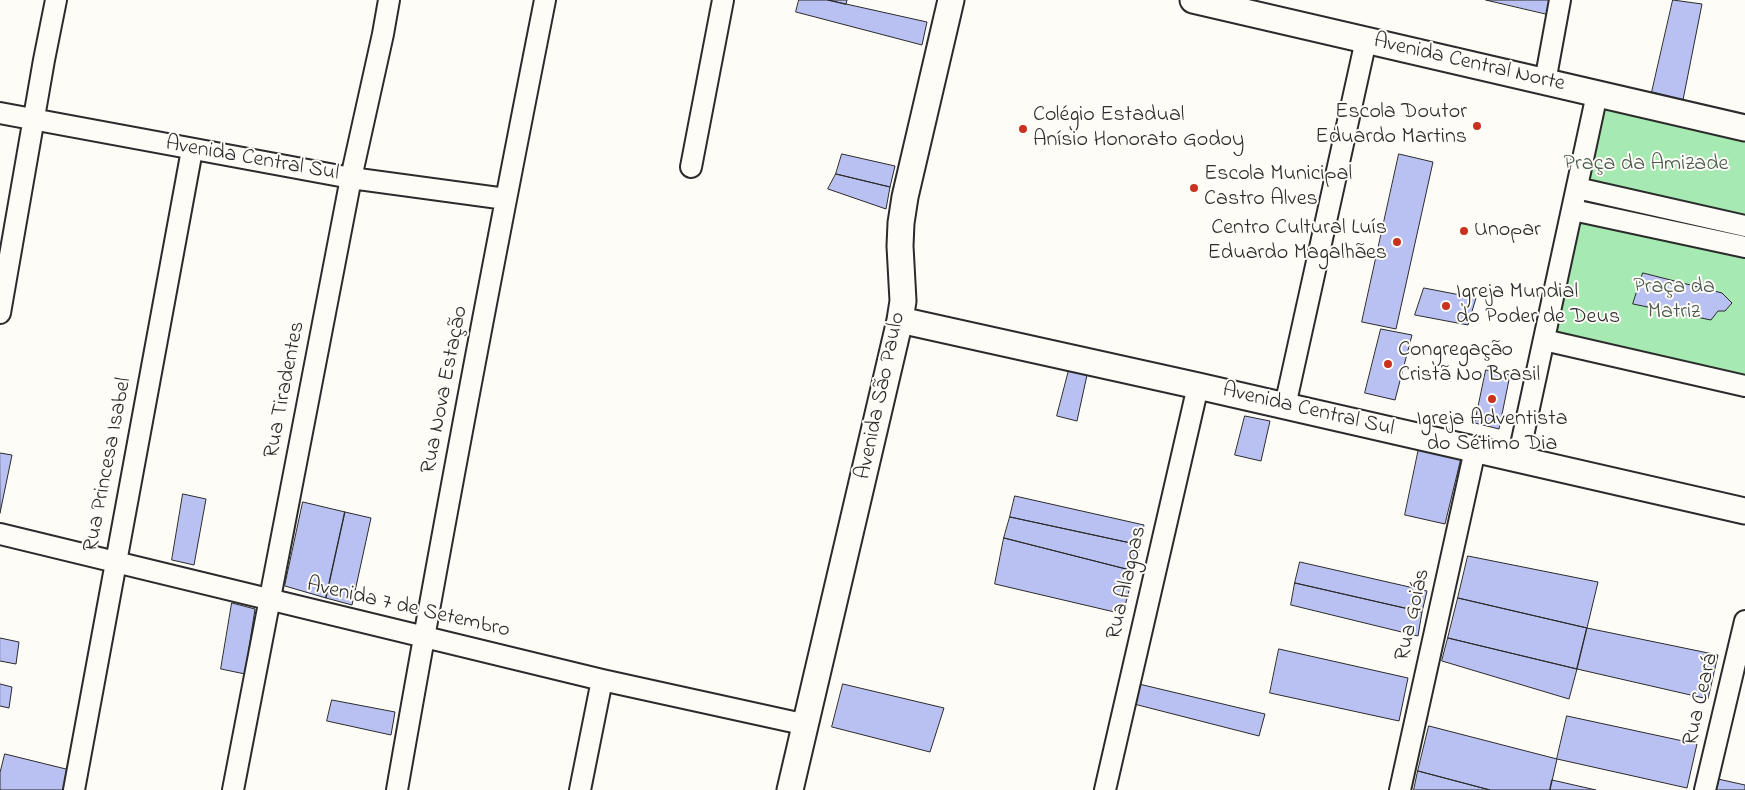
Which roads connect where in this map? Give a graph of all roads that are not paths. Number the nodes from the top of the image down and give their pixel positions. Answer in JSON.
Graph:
{"nodes":[{"id":1,"x":56,"y":0,"type":"edge"},
{"id":2,"x":389,"y":0,"type":"edge"},
{"id":3,"x":545,"y":0,"type":"edge"},
{"id":4,"x":723,"y":0,"type":"edge"},
{"id":5,"x":951,"y":0,"type":"edge"},
{"id":6,"x":1193,"y":0,"type":"edge"},
{"id":7,"x":1560,"y":0,"type":"edge"},
{"id":8,"x":1250,"y":6,"type":"edge"},
{"id":9,"x":1366,"y":40,"type":"junction"},
{"id":10,"x":1545,"y":82,"type":"junction"},
{"id":11,"x":1597,"y":94,"type":"junction"},
{"id":12,"x":0,"y":113,"type":"edge"},
{"id":13,"x":34,"y":120,"type":"junction"},
{"id":14,"x":1745,"y":128,"type":"edge"},
{"id":15,"x":192,"y":150,"type":"junction"},
{"id":16,"x":691,"y":167,"type":"dead end"},
{"id":17,"x":351,"y":178,"type":"junction"},
{"id":18,"x":1577,"y":188,"type":"junction"},
{"id":19,"x":506,"y":199,"type":"junction"},
{"id":20,"x":1573,"y":210,"type":"junction"},
{"id":21,"x":1745,"y":226,"type":"edge"},
{"id":22,"x":1745,"y":247,"type":"edge"},
{"id":23,"x":0,"y":313,"type":"edge"},
{"id":24,"x":900,"y":320,"type":"junction"},
{"id":25,"x":1544,"y":340,"type":"junction"},
{"id":26,"x":1198,"y":386,"type":"junction"},
{"id":27,"x":1745,"y":386,"type":"edge"},
{"id":28,"x":1285,"y":406,"type":"junction"},
{"id":29,"x":1476,"y":450,"type":"junction"},
{"id":30,"x":1518,"y":459,"type":"junction"},
{"id":31,"x":1745,"y":511,"type":"edge"},
{"id":32,"x":0,"y":534,"type":"edge"},
{"id":33,"x":115,"y":562,"type":"junction"},
{"id":34,"x":270,"y":600,"type":"junction"},
{"id":35,"x":1745,"y":621,"type":"edge"},
{"id":36,"x":424,"y":636,"type":"junction"},
{"id":37,"x":602,"y":680,"type":"junction"},
{"id":38,"x":1738,"y":683,"type":"edge"},
{"id":39,"x":807,"y":725,"type":"junction"},
{"id":40,"x":74,"y":790,"type":"edge"},
{"id":41,"x":233,"y":790,"type":"edge"},
{"id":42,"x":396,"y":790,"type":"edge"},
{"id":43,"x":580,"y":790,"type":"edge"},
{"id":44,"x":790,"y":790,"type":"edge"},
{"id":45,"x":1105,"y":790,"type":"edge"},
{"id":46,"x":1400,"y":790,"type":"edge"},
{"id":47,"x":1705,"y":790,"type":"edge"}],
"edges":[{"from":1,"to":13,"type":"street"},
{"from":2,"to":17,"type":"street","name":"Rua Tiradentes"},
{"from":3,"to":19,"type":"street","name":"Rua Nova Estação"},
{"from":4,"to":16,"type":"street"},
{"from":5,"to":24,"type":"main road","name":"Avenida São Paulo"},
{"from":6,"to":8,"type":"main road","name":"Avenida Central Norte"},
{"from":7,"to":10,"type":"street"},
{"from":8,"to":9,"type":"main road","name":"Avenida Central Norte"},
{"from":9,"to":10,"type":"main road","name":"Avenida Central Norte"},
{"from":9,"to":28,"type":"street"},
{"from":10,"to":11,"type":"main road","name":"Avenida Central Norte"},
{"from":11,"to":14,"type":"main road","name":"Avenida Central Norte"},
{"from":11,"to":18,"type":"street"},
{"from":12,"to":13,"type":"street","name":"Avenida Central Sul"},
{"from":13,"to":15,"type":"street","name":"Avenida Central Sul"},
{"from":13,"to":23,"type":"street"},
{"from":15,"to":17,"type":"street","name":"Avenida Central Sul"},
{"from":15,"to":33,"type":"street","name":"Rua Princesa Isabel"},
{"from":17,"to":19,"type":"street","name":"Avenida Central Sul"},
{"from":17,"to":34,"type":"street","name":"Rua Tiradentes"},
{"from":18,"to":20,"type":"street"},
{"from":18,"to":21,"type":"street"},
{"from":19,"to":36,"type":"street","name":"Rua Nova Estação"},
{"from":20,"to":22,"type":"street"},
{"from":20,"to":25,"type":"street"},
{"from":24,"to":26,"type":"main road","name":"Avenida Central Sul"},
{"from":24,"to":39,"type":"main road","name":"Avenida São Paulo"},
{"from":25,"to":27,"type":"street"},
{"from":25,"to":30,"type":"street"},
{"from":26,"to":28,"type":"main road","name":"Avenida Central Sul"},
{"from":26,"to":45,"type":"street","name":"Rua Alagoas"},
{"from":28,"to":29,"type":"main road","name":"Avenida Central Sul"},
{"from":29,"to":30,"type":"main road","name":"Avenida Central Sul"},
{"from":29,"to":46,"type":"street","name":"Rua Goiás"},
{"from":30,"to":31,"type":"main road","name":"Avenida Central Sul"},
{"from":32,"to":33,"type":"street","name":"Avenida 7 de Setembro"},
{"from":33,"to":34,"type":"street","name":"Avenida 7 de Setembro"},
{"from":33,"to":40,"type":"street","name":"Rua Princesa Isabel"},
{"from":34,"to":36,"type":"street","name":"Avenida 7 de Setembro"},
{"from":34,"to":41,"type":"street","name":"Rua Tiradentes"},
{"from":35,"to":38,"type":"street","name":"Rua Ceará"},
{"from":36,"to":37,"type":"street","name":"Avenida 7 de Setembro"},
{"from":36,"to":42,"type":"street","name":"Rua Nova Estação"},
{"from":37,"to":39,"type":"street","name":"Avenida 7 de Setembro"},
{"from":37,"to":43,"type":"street"},
{"from":38,"to":47,"type":"street","name":"Rua Ceará"},
{"from":39,"to":44,"type":"main road","name":"Avenida São Paulo"}]}
